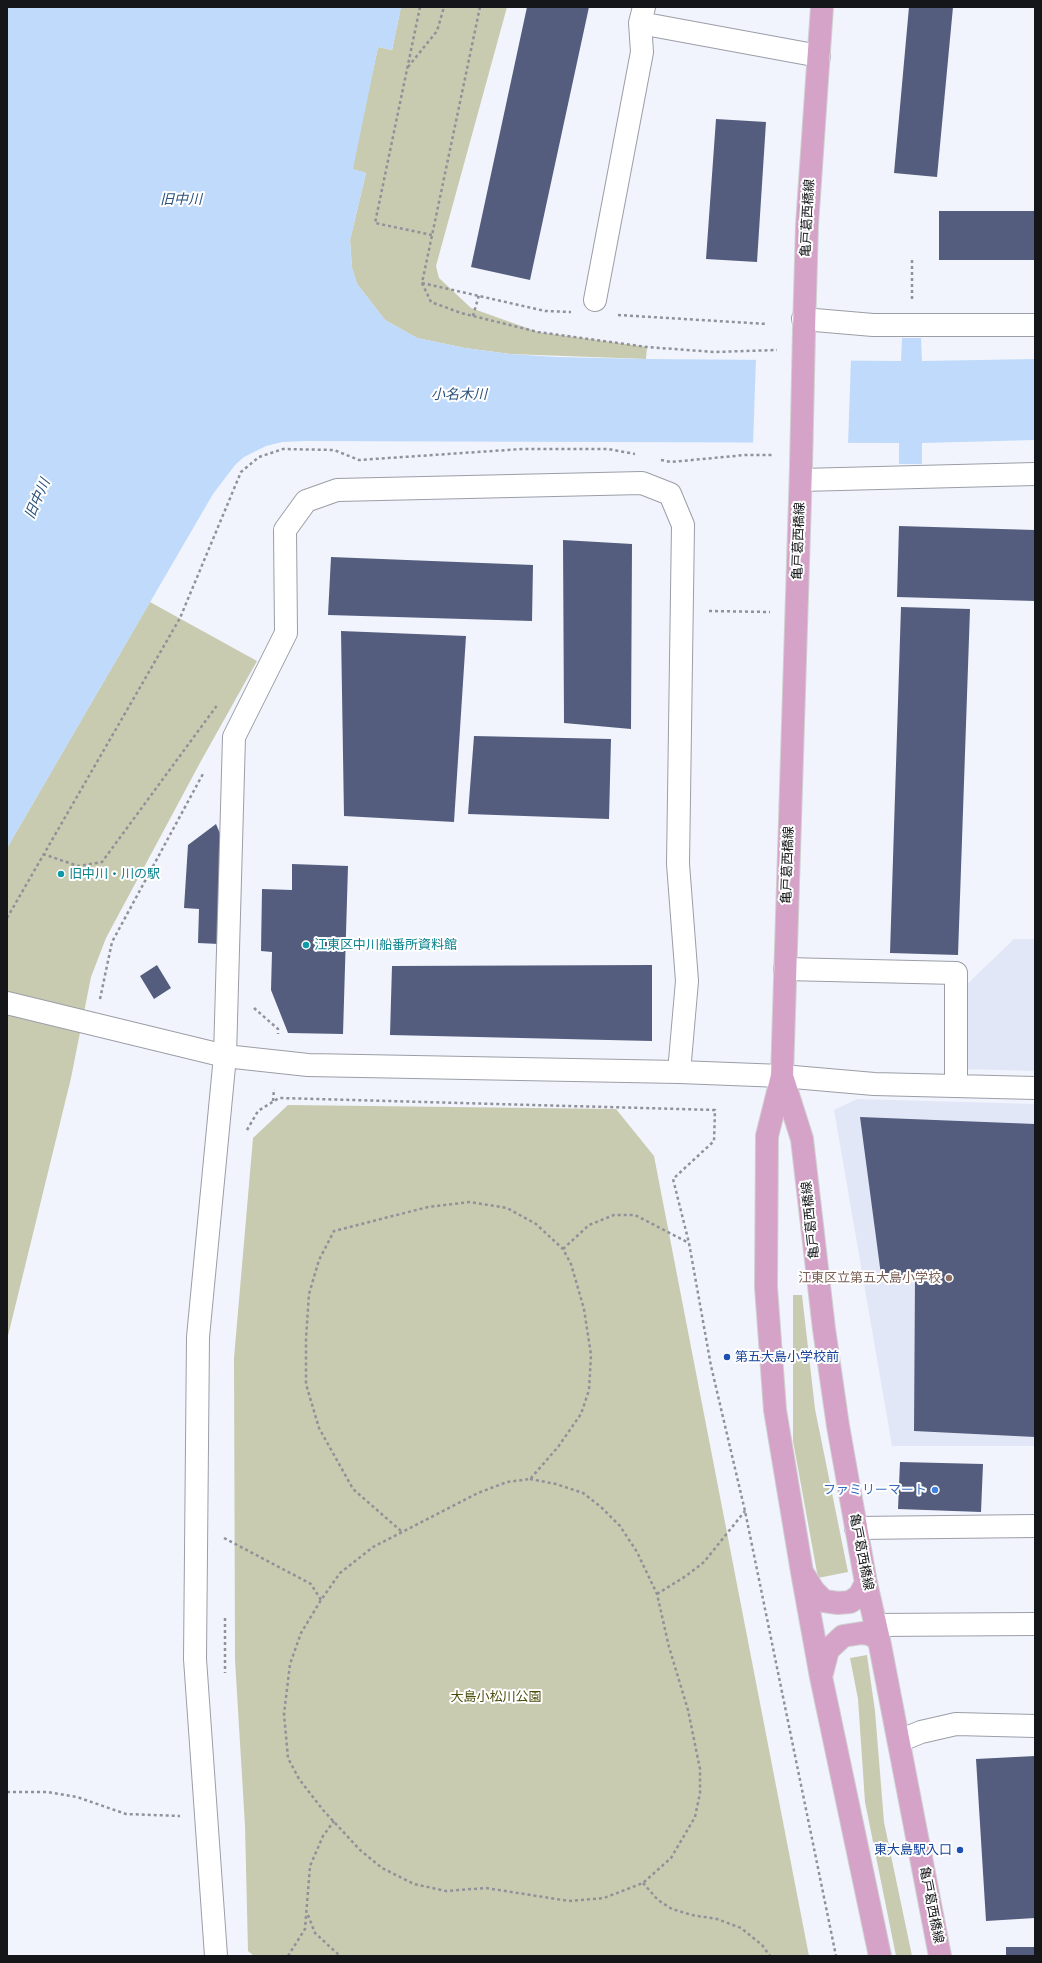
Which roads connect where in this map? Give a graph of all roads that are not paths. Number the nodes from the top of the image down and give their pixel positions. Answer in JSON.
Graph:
{"nodes":[{"id":1,"x":822,"y":7,"type":"edge"},
{"id":2,"x":642,"y":15,"type":"edge"},
{"id":3,"x":819,"y":56,"type":"junction"},
{"id":4,"x":595,"y":300,"type":"dead end"},
{"id":5,"x":804,"y":325,"type":"junction"},
{"id":6,"x":1035,"y":325,"type":"edge"},
{"id":7,"x":801,"y":473,"type":"junction"},
{"id":8,"x":1035,"y":474,"type":"edge"},
{"id":9,"x":785,"y":968,"type":"junction"},
{"id":10,"x":7,"y":1003,"type":"edge"},
{"id":11,"x":225,"y":1056,"type":"junction"},
{"id":12,"x":679,"y":1072,"type":"junction"},
{"id":13,"x":782,"y":1076,"type":"junction"},
{"id":14,"x":956,"y":1086,"type":"junction"},
{"id":15,"x":1035,"y":1088,"type":"edge"},
{"id":16,"x":1035,"y":1526,"type":"edge"},
{"id":17,"x":856,"y":1528,"type":"junction"},
{"id":18,"x":802,"y":1572,"type":"junction"},
{"id":19,"x":866,"y":1583,"type":"junction"},
{"id":20,"x":1035,"y":1624,"type":"edge"},
{"id":21,"x":877,"y":1632,"type":"junction"},
{"id":22,"x":821,"y":1677,"type":"junction"},
{"id":23,"x":1035,"y":1726,"type":"edge"},
{"id":24,"x":899,"y":1740,"type":"junction"},
{"id":25,"x":216,"y":1956,"type":"edge"},
{"id":26,"x":880,"y":1956,"type":"edge"},
{"id":27,"x":940,"y":1956,"type":"edge"}],
"edges":[{"from":1,"to":3,"type":"main road","name":"亀戸葛西橋線"},
{"from":2,"to":3,"type":"street"},
{"from":2,"to":4,"type":"street"},
{"from":3,"to":5,"type":"main road","name":"亀戸葛西橋線"},
{"from":5,"to":6,"type":"street"},
{"from":5,"to":7,"type":"main road","name":"亀戸葛西橋線","bridge":true},
{"from":7,"to":8,"type":"street"},
{"from":7,"to":9,"type":"main road","name":"亀戸葛西橋線"},
{"from":9,"to":13,"type":"main road","name":"亀戸葛西橋線"},
{"from":9,"to":14,"type":"street"},
{"from":10,"to":11,"type":"street"},
{"from":11,"to":12,"type":"street"},
{"from":11,"to":12,"type":"street"},
{"from":11,"to":25,"type":"street"},
{"from":12,"to":13,"type":"street"},
{"from":13,"to":14,"type":"street"},
{"from":13,"to":17,"type":"main road","name":"亀戸葛西橋線"},
{"from":13,"to":18,"type":"main road","name":"亀戸葛西橋線"},
{"from":14,"to":15,"type":"street"},
{"from":16,"to":17,"type":"street"},
{"from":17,"to":19,"type":"main road","name":"亀戸葛西橋線"},
{"from":18,"to":19,"type":"main road"},
{"from":18,"to":22,"type":"main road","name":"亀戸葛西橋線"},
{"from":19,"to":21,"type":"main road","name":"亀戸葛西橋線"},
{"from":20,"to":21,"type":"street"},
{"from":21,"to":22,"type":"main road"},
{"from":21,"to":24,"type":"main road","name":"亀戸葛西橋線"},
{"from":22,"to":26,"type":"main road","name":"亀戸葛西橋線"},
{"from":23,"to":24,"type":"street"},
{"from":24,"to":27,"type":"main road","name":"亀戸葛西橋線"}]}
